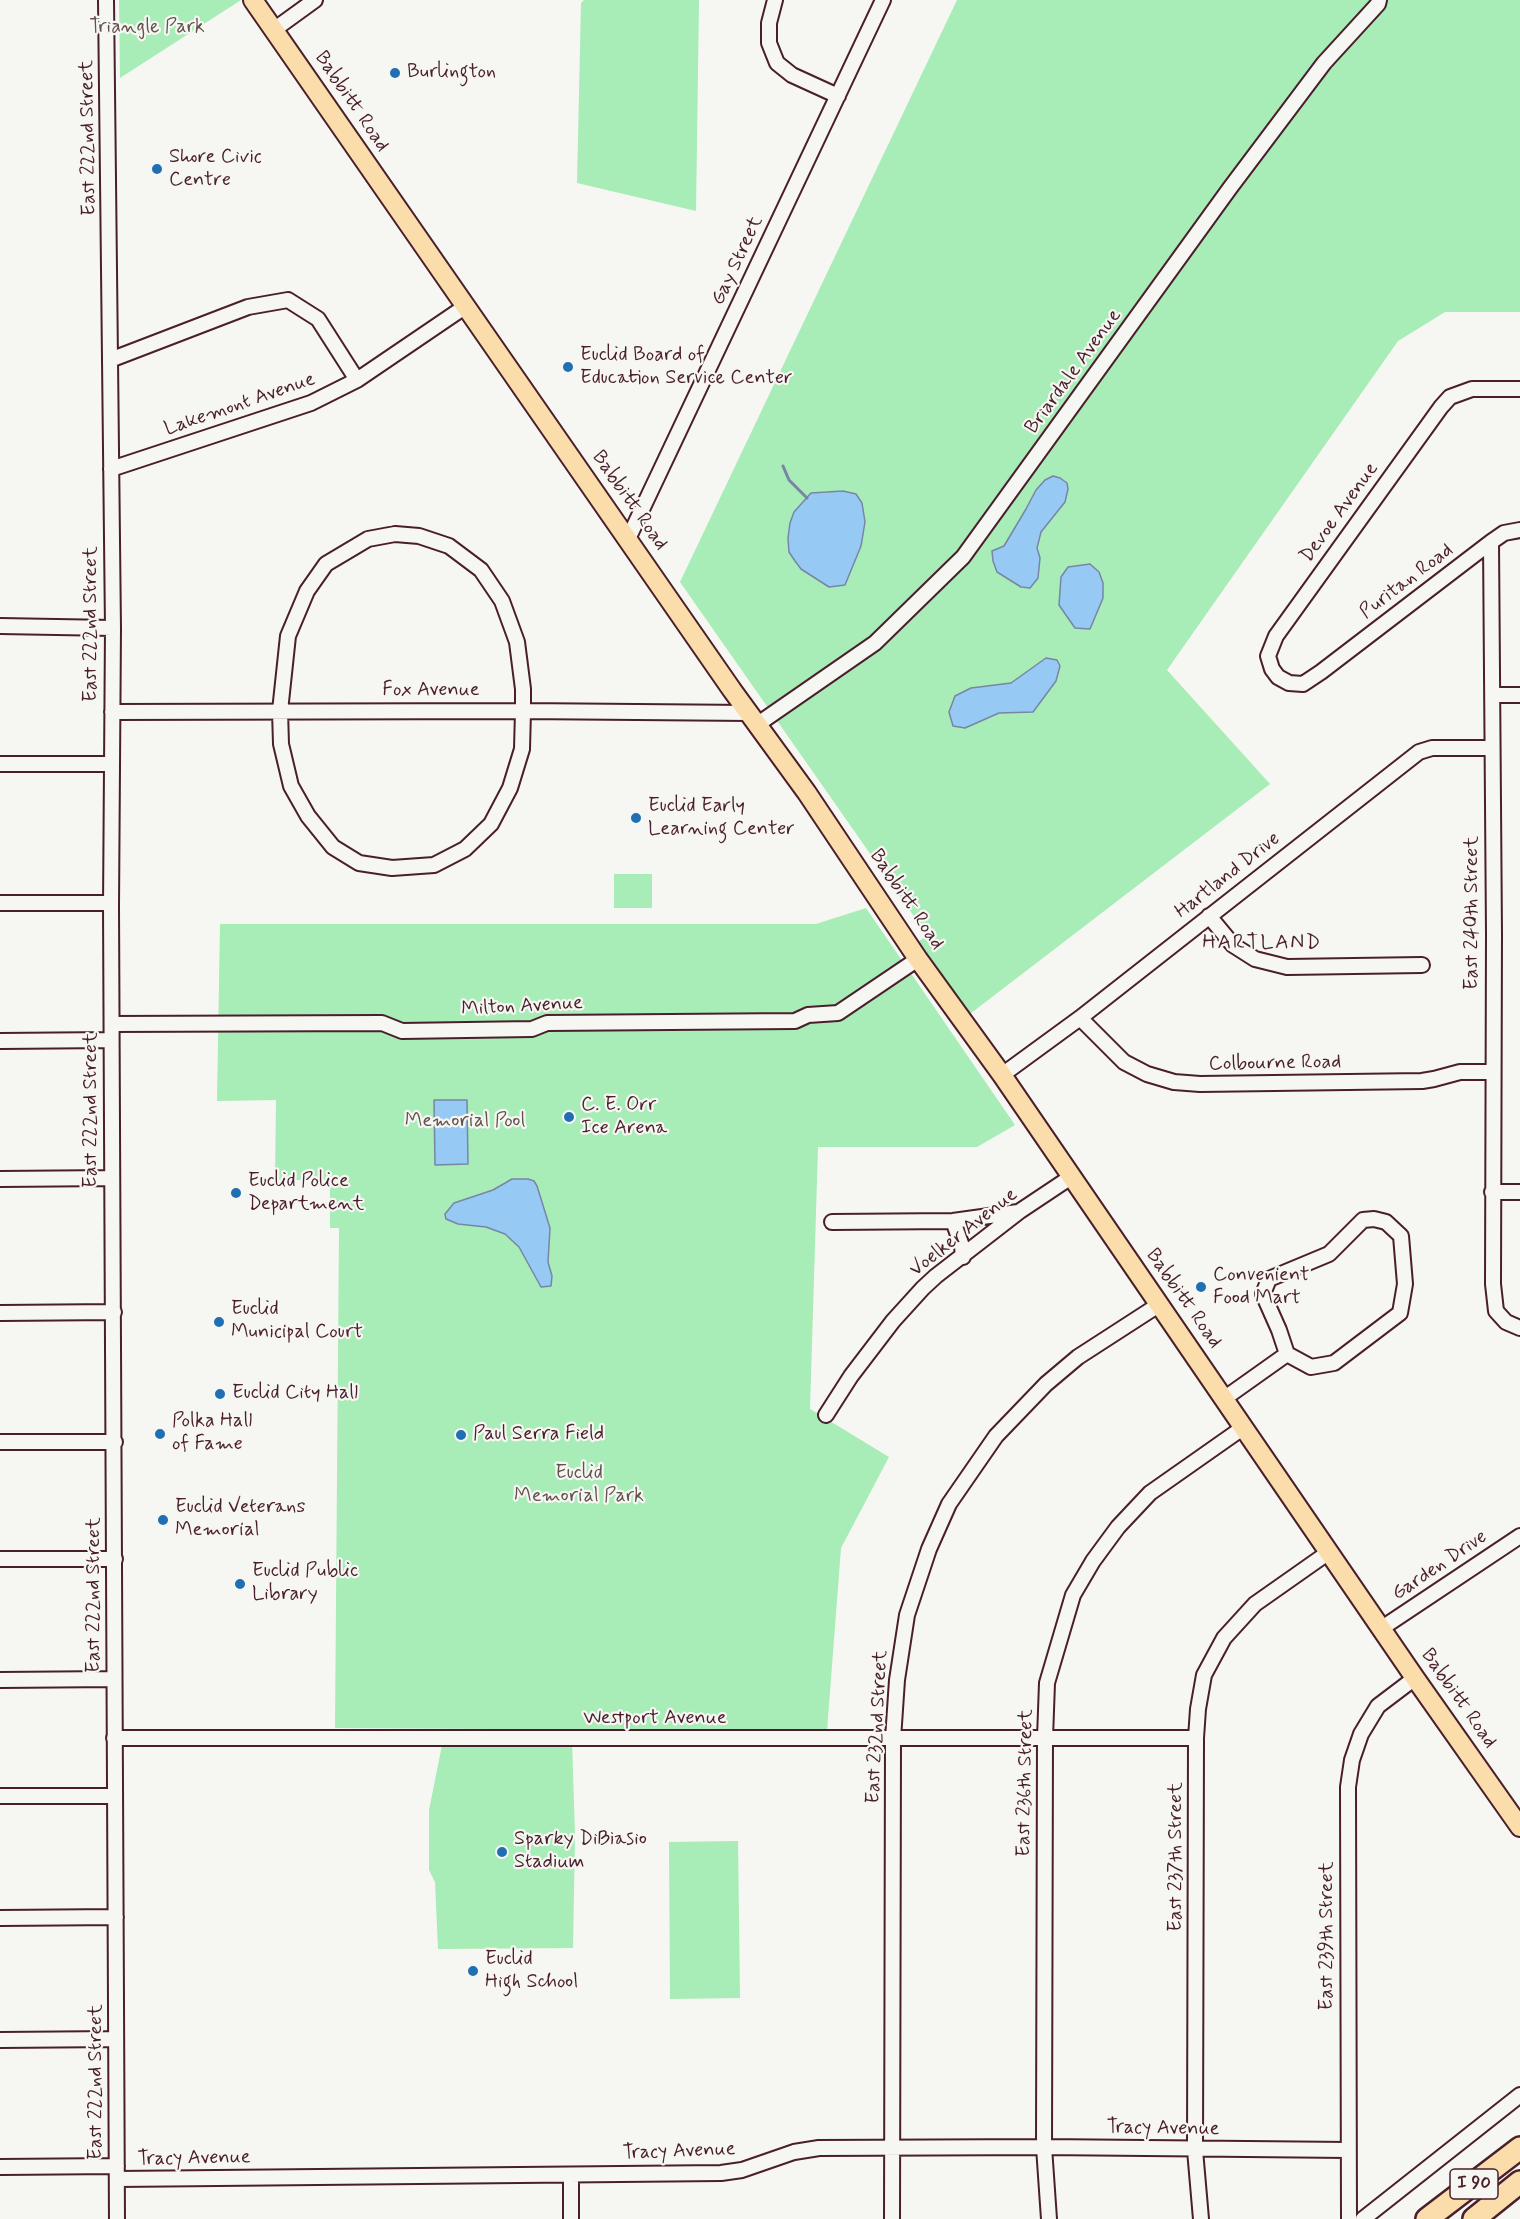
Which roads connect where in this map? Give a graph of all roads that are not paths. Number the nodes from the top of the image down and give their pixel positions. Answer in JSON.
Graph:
{"nodes":[{"id":1,"x":106,"y":0,"type":"edge"},
{"id":2,"x":253,"y":0,"type":"edge"},
{"id":3,"x":315,"y":0,"type":"edge"},
{"id":4,"x":775,"y":0,"type":"edge"},
{"id":5,"x":883,"y":0,"type":"edge"},
{"id":6,"x":1378,"y":0,"type":"edge"},
{"id":7,"x":275,"y":29,"type":"junction"},
{"id":8,"x":838,"y":96,"type":"junction"},
{"id":9,"x":466,"y":306,"type":"junction"},
{"id":10,"x":110,"y":360,"type":"junction"},
{"id":11,"x":357,"y":380,"type":"junction"},
{"id":12,"x":1520,"y":389,"type":"edge"},
{"id":13,"x":111,"y":469,"type":"junction"},
{"id":14,"x":1520,"y":530,"type":"edge"},
{"id":15,"x":628,"y":539,"type":"junction"},
{"id":16,"x":1491,"y":542,"type":"junction"},
{"id":17,"x":0,"y":626,"type":"edge"},
{"id":18,"x":113,"y":628,"type":"junction"},
{"id":19,"x":1321,"y":672,"type":"joint"},
{"id":20,"x":1493,"y":695,"type":"junction"},
{"id":21,"x":1520,"y":695,"type":"edge"},
{"id":22,"x":280,"y":711,"type":"junction"},
{"id":23,"x":522,"y":711,"type":"junction"},
{"id":24,"x":112,"y":712,"type":"junction"},
{"id":25,"x":754,"y":719,"type":"junction"},
{"id":26,"x":1492,"y":748,"type":"junction"},
{"id":27,"x":0,"y":764,"type":"edge"},
{"id":28,"x":111,"y":764,"type":"junction"},
{"id":29,"x":0,"y":903,"type":"edge"},
{"id":30,"x":111,"y":903,"type":"junction"},
{"id":31,"x":1209,"y":916,"type":"junction"},
{"id":32,"x":918,"y":959,"type":"junction"},
{"id":33,"x":1422,"y":965,"type":"dead end"},
{"id":34,"x":1080,"y":1018,"type":"junction"},
{"id":35,"x":112,"y":1024,"type":"junction"},
{"id":36,"x":111,"y":1040,"type":"junction"},
{"id":37,"x":0,"y":1041,"type":"edge"},
{"id":38,"x":1493,"y":1072,"type":"junction"},
{"id":39,"x":1002,"y":1076,"type":"junction"},
{"id":40,"x":1071,"y":1177,"type":"junction"},
{"id":41,"x":112,"y":1178,"type":"junction"},
{"id":42,"x":0,"y":1179,"type":"edge"},
{"id":43,"x":1492,"y":1192,"type":"junction"},
{"id":44,"x":1520,"y":1192,"type":"edge"},
{"id":45,"x":1020,"y":1211,"type":"junction"},
{"id":46,"x":953,"y":1221,"type":"junction"},
{"id":47,"x":832,"y":1222,"type":"dead end"},
{"id":48,"x":963,"y":1257,"type":"junction"},
{"id":49,"x":1160,"y":1304,"type":"junction"},
{"id":50,"x":114,"y":1312,"type":"junction"},
{"id":51,"x":0,"y":1313,"type":"edge"},
{"id":52,"x":1520,"y":1328,"type":"edge"},
{"id":53,"x":1287,"y":1354,"type":"junction"},
{"id":54,"x":1225,"y":1398,"type":"junction"},
{"id":55,"x":825,"y":1415,"type":"dead end"},
{"id":56,"x":1244,"y":1427,"type":"junction"},
{"id":57,"x":0,"y":1442,"type":"edge"},
{"id":58,"x":115,"y":1442,"type":"junction"},
{"id":59,"x":1520,"y":1536,"type":"edge"},
{"id":60,"x":1329,"y":1552,"type":"junction"},
{"id":61,"x":0,"y":1559,"type":"edge"},
{"id":62,"x":115,"y":1559,"type":"junction"},
{"id":63,"x":1382,"y":1628,"type":"junction"},
{"id":64,"x":1415,"y":1678,"type":"junction"},
{"id":65,"x":114,"y":1679,"type":"junction"},
{"id":66,"x":0,"y":1680,"type":"edge"},
{"id":67,"x":114,"y":1738,"type":"junction"},
{"id":68,"x":1045,"y":1738,"type":"junction"},
{"id":69,"x":1196,"y":1738,"type":"junction"},
{"id":70,"x":893,"y":1739,"type":"junction"},
{"id":71,"x":0,"y":1796,"type":"edge"},
{"id":72,"x":114,"y":1797,"type":"junction"},
{"id":73,"x":1520,"y":1827,"type":"edge"},
{"id":74,"x":116,"y":1917,"type":"junction"},
{"id":75,"x":0,"y":1918,"type":"edge"},
{"id":76,"x":116,"y":2039,"type":"junction"},
{"id":77,"x":0,"y":2040,"type":"edge"},
{"id":78,"x":1520,"y":2095,"type":"edge"},
{"id":79,"x":891,"y":2147,"type":"junction"},
{"id":80,"x":1044,"y":2147,"type":"junction"},
{"id":81,"x":1520,"y":2148,"type":"edge"},
{"id":82,"x":1195,"y":2150,"type":"junction"},
{"id":83,"x":1348,"y":2150,"type":"junction"},
{"id":84,"x":0,"y":2167,"type":"edge"},
{"id":85,"x":117,"y":2172,"type":"junction"},
{"id":86,"x":571,"y":2175,"type":"junction"},
{"id":87,"x":1520,"y":2182,"type":"edge"},
{"id":88,"x":117,"y":2219,"type":"edge"},
{"id":89,"x":571,"y":2219,"type":"edge"},
{"id":90,"x":892,"y":2219,"type":"edge"},
{"id":91,"x":1049,"y":2219,"type":"edge"},
{"id":92,"x":1201,"y":2219,"type":"edge"},
{"id":93,"x":1348,"y":2219,"type":"edge"},
{"id":94,"x":1363,"y":2219,"type":"edge"},
{"id":95,"x":1427,"y":2219,"type":"edge"},
{"id":96,"x":1474,"y":2219,"type":"edge"}],
"edges":[{"from":1,"to":10,"type":"street","name":"East 222nd Street"},
{"from":2,"to":7,"type":"main road","name":"Babbitt Road"},
{"from":3,"to":7,"type":"street"},
{"from":4,"to":8,"type":"street"},
{"from":5,"to":8,"type":"street","name":"Gay Street"},
{"from":6,"to":25,"type":"street","name":"Briardale Avenue"},
{"from":7,"to":9,"type":"main road","name":"Babbitt Road"},
{"from":8,"to":15,"type":"street","name":"Gay Street"},
{"from":9,"to":11,"type":"street","name":"Lakemont Avenue"},
{"from":9,"to":15,"type":"main road","name":"Babbitt Road"},
{"from":10,"to":11,"type":"street"},
{"from":10,"to":13,"type":"street","name":"East 222nd Street"},
{"from":11,"to":13,"type":"street","name":"Lakemont Avenue"},
{"from":12,"to":19,"type":"street","name":"Devoe Avenue"},
{"from":13,"to":18,"type":"street","name":"East 222nd Street"},
{"from":14,"to":16,"type":"street","name":"Puritan Road"},
{"from":15,"to":25,"type":"main road","name":"Babbitt Road"},
{"from":16,"to":19,"type":"street","name":"Puritan Road"},
{"from":16,"to":20,"type":"street","name":"East 240th Street"},
{"from":17,"to":18,"type":"street"},
{"from":18,"to":24,"type":"street","name":"East 222nd Street"},
{"from":20,"to":21,"type":"street"},
{"from":20,"to":26,"type":"street","name":"East 240th Street"},
{"from":22,"to":23,"type":"street","name":"Fox Avenue"},
{"from":22,"to":23,"type":"street"},
{"from":22,"to":23,"type":"street"},
{"from":22,"to":24,"type":"street","name":"Fox Avenue"},
{"from":23,"to":25,"type":"street","name":"Fox Avenue"},
{"from":24,"to":28,"type":"street","name":"East 222nd Street"},
{"from":25,"to":32,"type":"main road","name":"Babbitt Road"},
{"from":26,"to":31,"type":"street","name":"Hartland Drive"},
{"from":26,"to":38,"type":"street","name":"East 240th Street"},
{"from":27,"to":28,"type":"street"},
{"from":28,"to":30,"type":"street","name":"East 222nd Street"},
{"from":29,"to":30,"type":"street"},
{"from":30,"to":35,"type":"street","name":"East 222nd Street"},
{"from":31,"to":33,"type":"street"},
{"from":31,"to":34,"type":"street","name":"Hartland Drive"},
{"from":32,"to":35,"type":"street","name":"Milton Avenue"},
{"from":32,"to":39,"type":"main road","name":"Babbitt Road"},
{"from":34,"to":38,"type":"street","name":"Colbourne Road"},
{"from":34,"to":39,"type":"street","name":"Hartland Drive"},
{"from":35,"to":36,"type":"street","name":"East 222nd Street"},
{"from":36,"to":37,"type":"street"},
{"from":36,"to":41,"type":"street","name":"East 222nd Street"},
{"from":38,"to":43,"type":"street","name":"East 240th Street"},
{"from":39,"to":40,"type":"main road","name":"Babbitt Road"},
{"from":40,"to":45,"type":"street","name":"Voelker Avenue"},
{"from":40,"to":49,"type":"main road","name":"Babbitt Road"},
{"from":41,"to":42,"type":"street"},
{"from":41,"to":50,"type":"street","name":"East 222nd Street"},
{"from":43,"to":44,"type":"street"},
{"from":43,"to":52,"type":"street","name":"East 240th Street"},
{"from":45,"to":46,"type":"street"},
{"from":45,"to":48,"type":"street","name":"Voelker Avenue"},
{"from":46,"to":47,"type":"street"},
{"from":46,"to":48,"type":"street"},
{"from":48,"to":55,"type":"street","name":"Voelker Avenue"},
{"from":49,"to":54,"type":"main road","name":"Babbitt Road"},
{"from":49,"to":70,"type":"street","name":"East 232nd Street"},
{"from":50,"to":51,"type":"street"},
{"from":50,"to":58,"type":"street","name":"East 222nd Street"},
{"from":53,"to":53,"type":"street"},
{"from":53,"to":54,"type":"street"},
{"from":54,"to":56,"type":"main road","name":"Babbitt Road"},
{"from":56,"to":60,"type":"main road","name":"Babbitt Road"},
{"from":56,"to":68,"type":"street","name":"East 236th Street"},
{"from":57,"to":58,"type":"street"},
{"from":58,"to":62,"type":"street","name":"East 222nd Street"},
{"from":59,"to":63,"type":"street","name":"Garden Drive"},
{"from":60,"to":63,"type":"main road","name":"Babbitt Road"},
{"from":60,"to":69,"type":"street","name":"East 237th Street"},
{"from":61,"to":62,"type":"street"},
{"from":62,"to":65,"type":"street","name":"East 222nd Street"},
{"from":63,"to":64,"type":"main road","name":"Babbitt Road"},
{"from":64,"to":73,"type":"main road","name":"Babbitt Road"},
{"from":64,"to":83,"type":"street","name":"East 239th Street"},
{"from":65,"to":66,"type":"street"},
{"from":65,"to":67,"type":"street","name":"East 222nd Street"},
{"from":67,"to":70,"type":"street","name":"Westport Avenue"},
{"from":67,"to":72,"type":"street","name":"East 222nd Street"},
{"from":68,"to":69,"type":"street","name":"Westport Avenue"},
{"from":68,"to":70,"type":"street","name":"Westport Avenue"},
{"from":68,"to":80,"type":"street","name":"East 236th Street"},
{"from":69,"to":82,"type":"street","name":"East 237th Street"},
{"from":70,"to":79,"type":"street","name":"East 232nd Street"},
{"from":71,"to":72,"type":"street"},
{"from":72,"to":74,"type":"street","name":"East 222nd Street"},
{"from":74,"to":75,"type":"street"},
{"from":74,"to":76,"type":"street","name":"East 222nd Street"},
{"from":76,"to":77,"type":"street"},
{"from":76,"to":85,"type":"street","name":"East 222nd Street"},
{"from":78,"to":94,"type":"street"},
{"from":79,"to":80,"type":"street","name":"Tracy Avenue"},
{"from":79,"to":86,"type":"street","name":"Tracy Avenue"},
{"from":79,"to":90,"type":"street","name":"East 232nd Street"},
{"from":80,"to":82,"type":"street","name":"Tracy Avenue"},
{"from":80,"to":91,"type":"street","name":"East 236th Street"},
{"from":81,"to":95,"type":"highway","number":"I 90"},
{"from":82,"to":83,"type":"street","name":"Tracy Avenue"},
{"from":82,"to":92,"type":"street","name":"East 237th Street"},
{"from":83,"to":93,"type":"street","name":"East 239th Street"},
{"from":84,"to":85,"type":"street","name":"Tracy Avenue"},
{"from":85,"to":86,"type":"street","name":"Tracy Avenue"},
{"from":85,"to":88,"type":"street","name":"East 222nd Street"},
{"from":86,"to":89,"type":"street"},
{"from":87,"to":96,"type":"highway","number":"I 90"}]}
